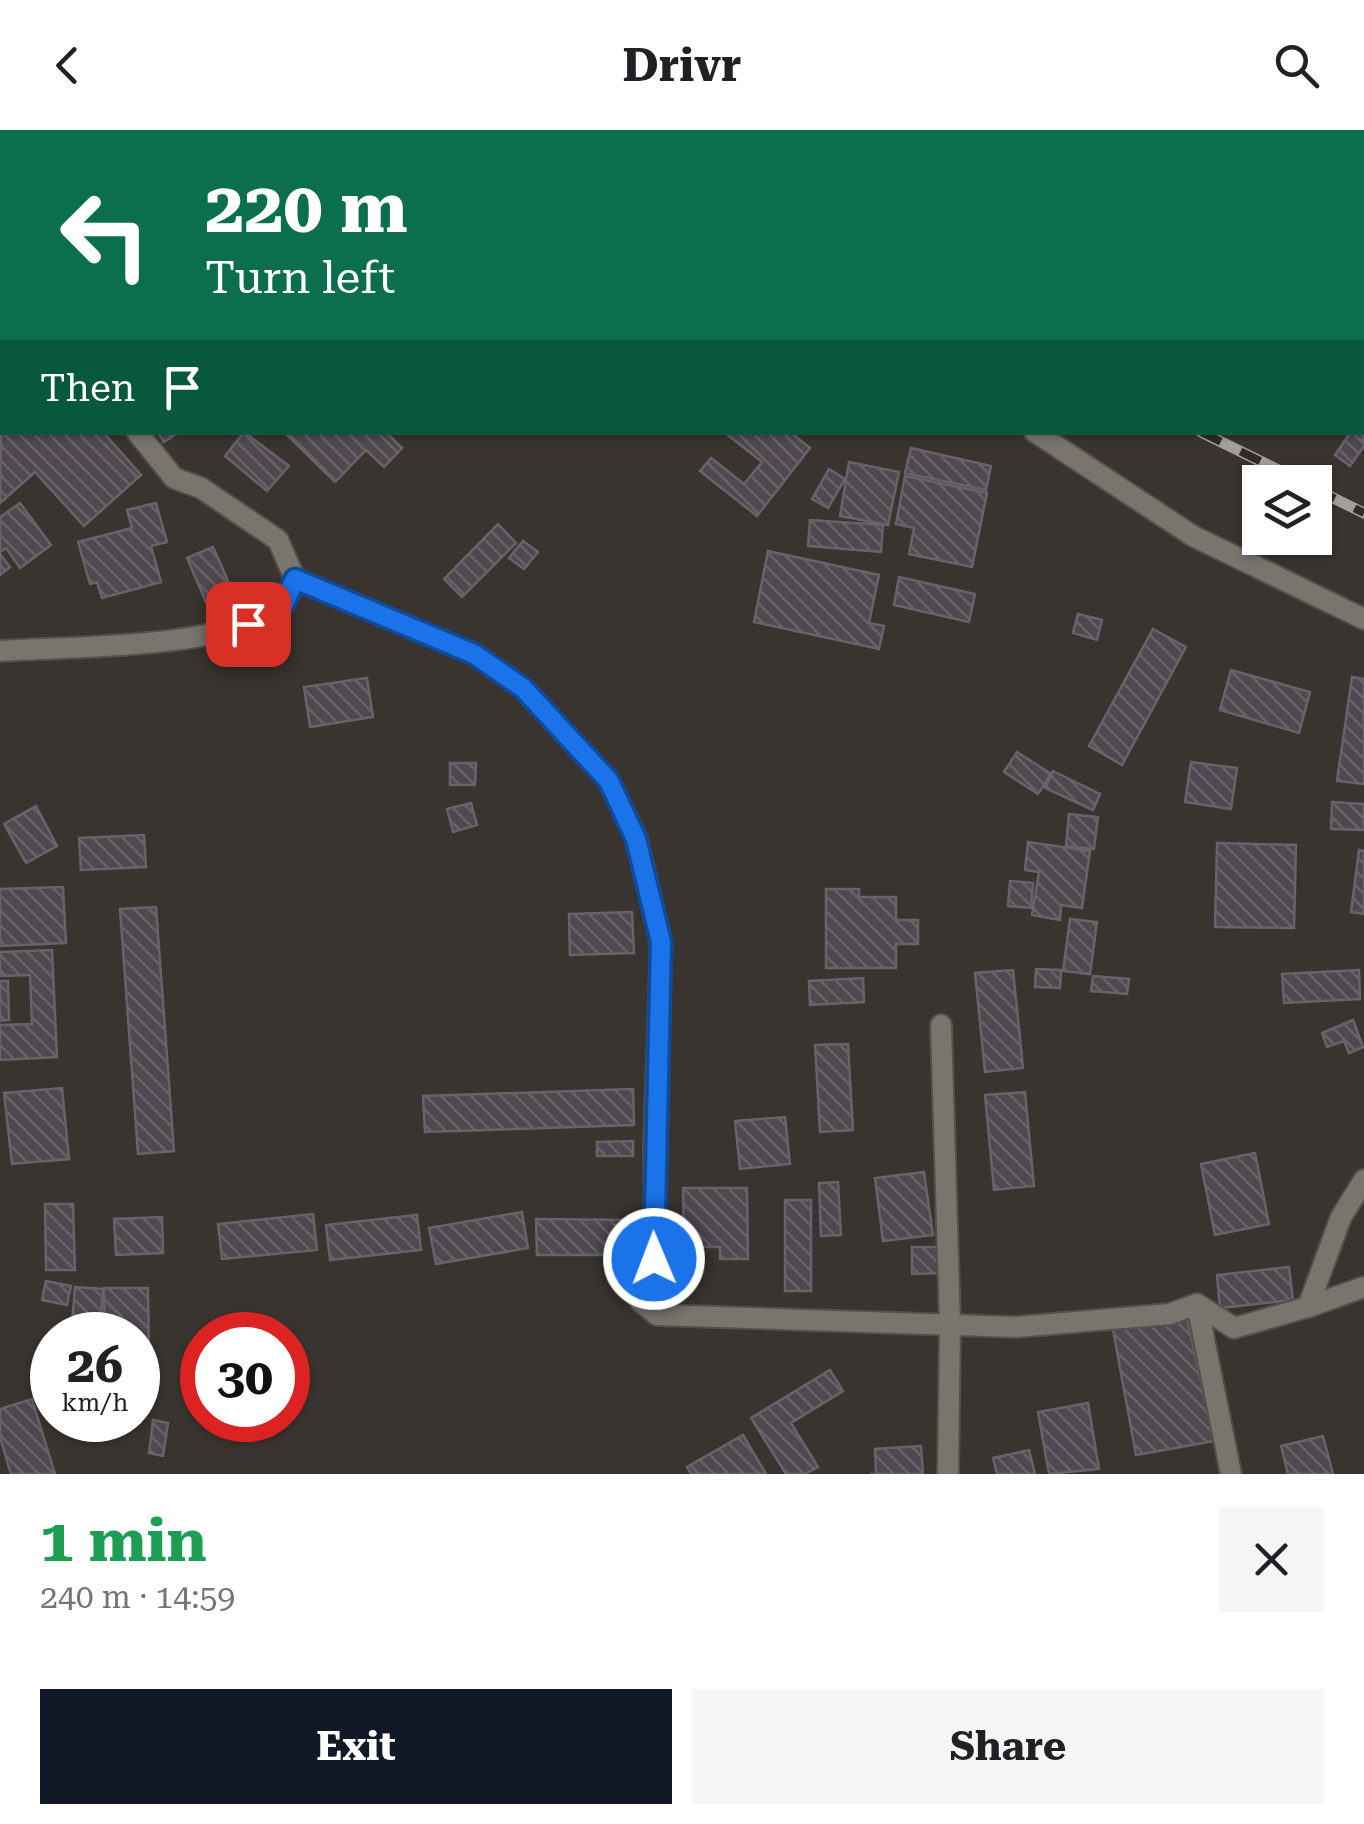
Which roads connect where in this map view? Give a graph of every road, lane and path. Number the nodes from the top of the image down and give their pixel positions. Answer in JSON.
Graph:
{"nodes":[{"id":1,"x":139,"y":435,"type":"edge"},
{"id":2,"x":1040,"y":435,"type":"edge"},
{"id":3,"x":295,"y":579,"type":"junction"},
{"id":4,"x":1364,"y":619,"type":"edge"},
{"id":5,"x":0,"y":651,"type":"edge"},
{"id":6,"x":941,"y":1024,"type":"dead end"},
{"id":7,"x":1364,"y":1180,"type":"edge"},
{"id":8,"x":1364,"y":1287,"type":"edge"},
{"id":9,"x":1198,"y":1304,"type":"junction"},
{"id":10,"x":1308,"y":1308,"type":"junction"},
{"id":11,"x":950,"y":1324,"type":"junction"},
{"id":12,"x":948,"y":1474,"type":"edge"},
{"id":13,"x":1231,"y":1474,"type":"edge"}],
"edges":[{"from":1,"to":3,"type":"street"},
{"from":2,"to":4,"type":"street"},
{"from":3,"to":5,"type":"street"},
{"from":3,"to":11,"type":"street"},
{"from":6,"to":11,"type":"street"},
{"from":7,"to":10,"type":"street"},
{"from":8,"to":10,"type":"street"},
{"from":9,"to":10,"type":"street"},
{"from":9,"to":11,"type":"street"},
{"from":9,"to":13,"type":"street"},
{"from":11,"to":12,"type":"street"}]}
